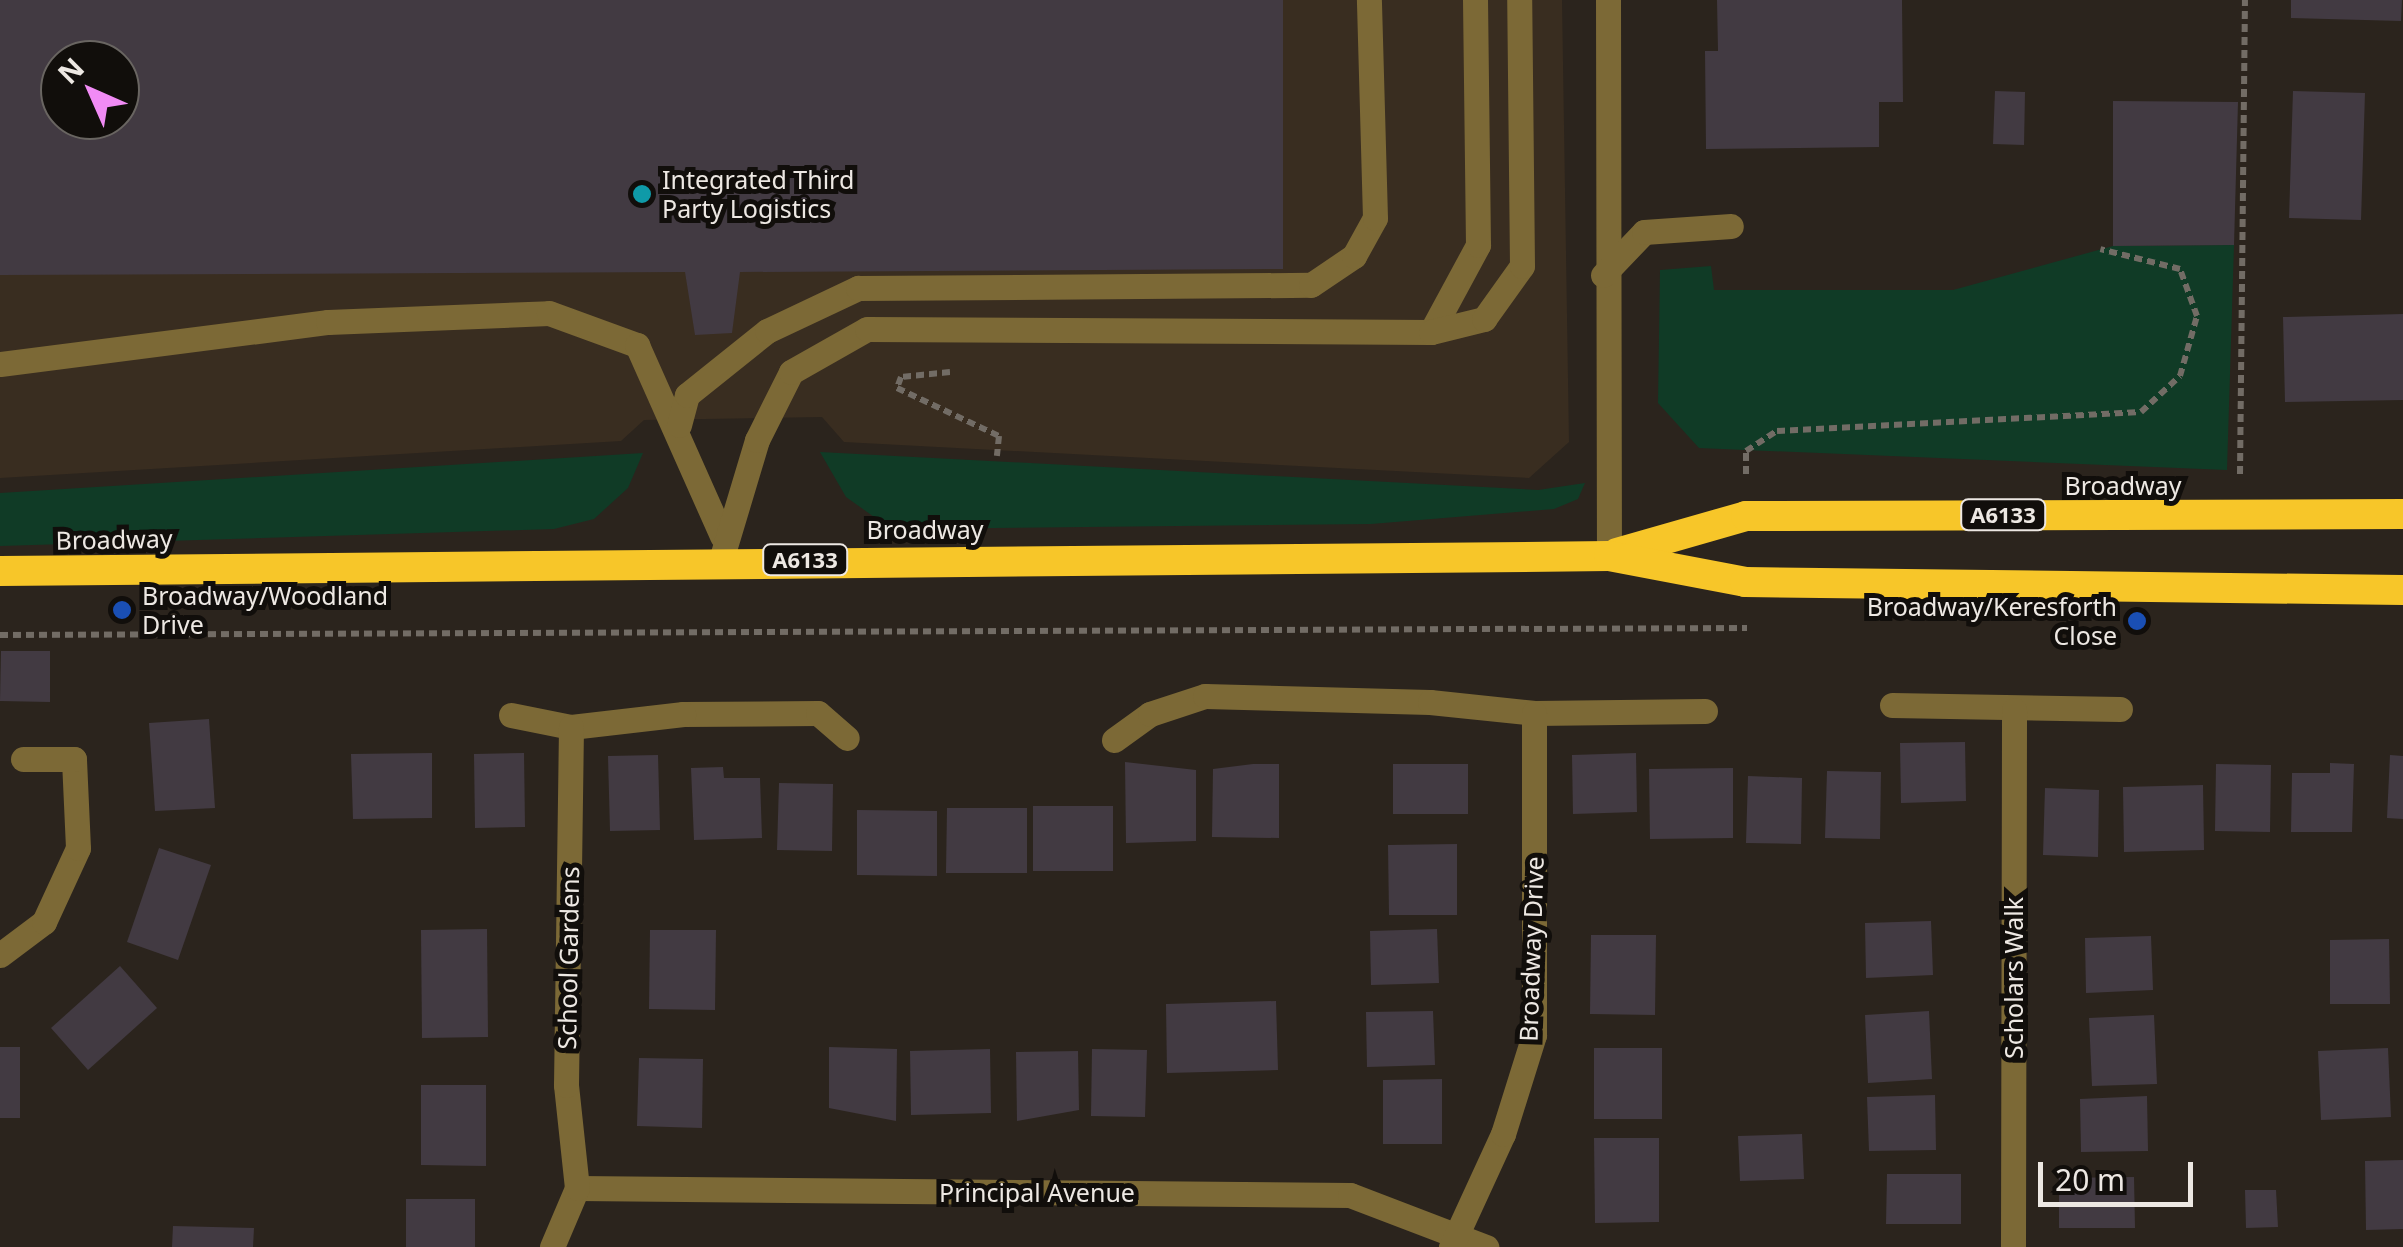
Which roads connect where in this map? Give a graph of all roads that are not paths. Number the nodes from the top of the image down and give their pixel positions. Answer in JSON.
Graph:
{"nodes":[{"id":1,"x":1369,"y":0,"type":"edge"},
{"id":2,"x":1475,"y":0,"type":"edge"},
{"id":3,"x":1519,"y":0,"type":"edge"},
{"id":4,"x":1611,"y":3,"type":"edge"},
{"id":5,"x":1731,"y":226,"type":"dead end"},
{"id":6,"x":1603,"y":275,"type":"junction"},
{"id":7,"x":1431,"y":332,"type":"junction"},
{"id":8,"x":0,"y":364,"type":"edge"},
{"id":9,"x":679,"y":425,"type":"junction"},
{"id":10,"x":2403,"y":514,"type":"edge"},
{"id":11,"x":722,"y":548,"type":"junction"},
{"id":12,"x":1610,"y":556,"type":"junction"},
{"id":13,"x":0,"y":571,"type":"edge"},
{"id":14,"x":2403,"y":590,"type":"edge"},
{"id":15,"x":1892,"y":705,"type":"dead end"},
{"id":16,"x":2120,"y":708,"type":"dead end"},
{"id":17,"x":2014,"y":710,"type":"junction"},
{"id":18,"x":1705,"y":711,"type":"dead end"},
{"id":19,"x":1534,"y":713,"type":"junction"},
{"id":20,"x":511,"y":714,"type":"dead end"},
{"id":21,"x":570,"y":727,"type":"junction"},
{"id":22,"x":847,"y":738,"type":"dead end"},
{"id":23,"x":1114,"y":740,"type":"dead end"},
{"id":24,"x":23,"y":759,"type":"dead end"},
{"id":25,"x":0,"y":955,"type":"edge"},
{"id":26,"x":577,"y":1188,"type":"junction"},
{"id":27,"x":1453,"y":1238,"type":"edge"},
{"id":28,"x":552,"y":1247,"type":"edge"},
{"id":29,"x":1486,"y":1247,"type":"edge"},
{"id":30,"x":2013,"y":1247,"type":"edge"}],
"edges":[{"from":1,"to":9,"type":"street"},
{"from":2,"to":7,"type":"street"},
{"from":3,"to":7,"type":"street"},
{"from":4,"to":6,"type":"street"},
{"from":5,"to":6,"type":"street"},
{"from":6,"to":12,"type":"street"},
{"from":7,"to":11,"type":"street"},
{"from":8,"to":9,"type":"street"},
{"from":9,"to":11,"type":"street"},
{"from":10,"to":12,"type":"highway","name":"Broadway","number":"A6133"},
{"from":11,"to":12,"type":"highway","name":"Broadway","number":"A6133"},
{"from":11,"to":13,"type":"highway","name":"Broadway","number":"A6133"},
{"from":12,"to":14,"type":"highway","name":"Broadway","number":"A6133"},
{"from":15,"to":17,"type":"street"},
{"from":16,"to":17,"type":"street"},
{"from":17,"to":30,"type":"street","name":"Scholars Walk"},
{"from":18,"to":19,"type":"street"},
{"from":19,"to":23,"type":"street"},
{"from":19,"to":27,"type":"street","name":"Broadway Drive"},
{"from":20,"to":21,"type":"street"},
{"from":21,"to":22,"type":"street"},
{"from":21,"to":26,"type":"street","name":"School Gardens"},
{"from":24,"to":25,"type":"street"},
{"from":26,"to":27,"type":"street","name":"Principal Avenue"},
{"from":26,"to":28,"type":"street"},
{"from":27,"to":29,"type":"street","name":"Principal Avenue"}]}
